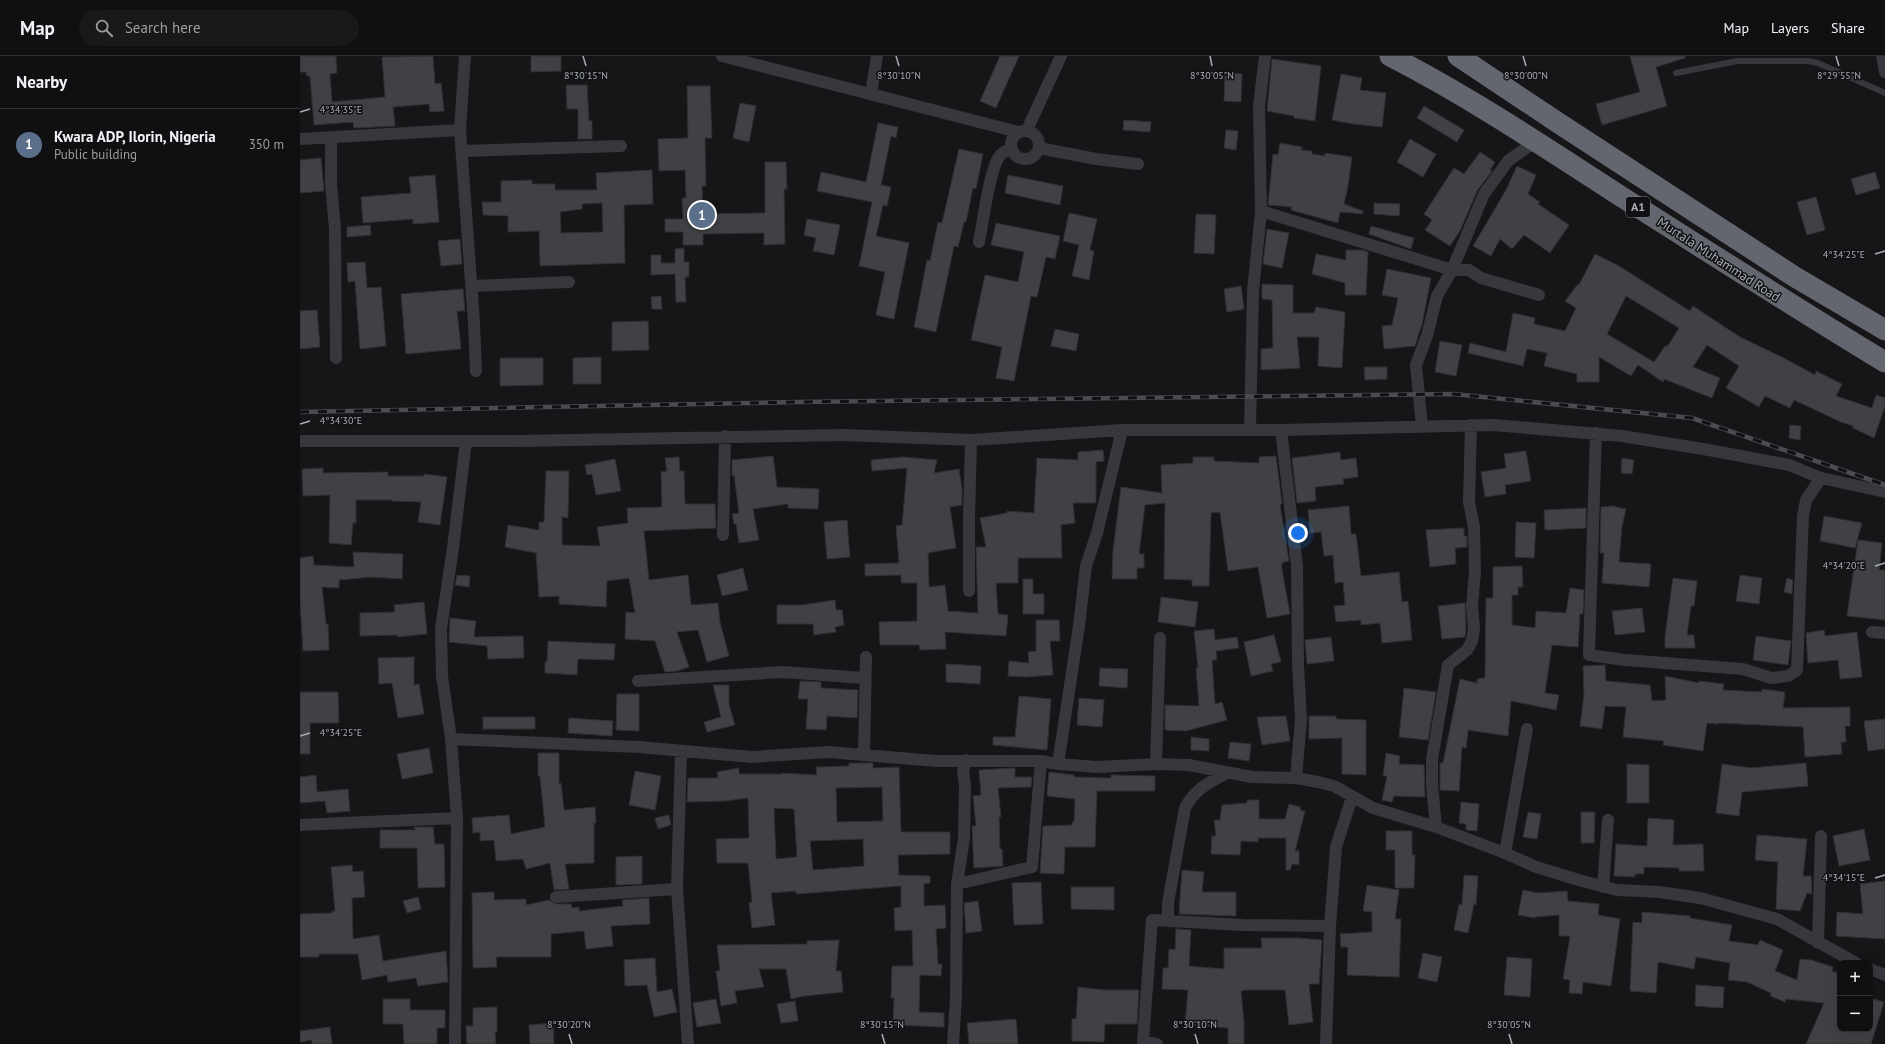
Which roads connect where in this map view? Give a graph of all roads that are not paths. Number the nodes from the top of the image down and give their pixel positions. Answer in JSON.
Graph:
{"nodes":[{"id":1,"x":465,"y":56,"type":"edge"},
{"id":2,"x":722,"y":56,"type":"edge"},
{"id":3,"x":877,"y":56,"type":"edge"},
{"id":4,"x":1061,"y":56,"type":"edge"},
{"id":5,"x":1265,"y":56,"type":"edge"},
{"id":6,"x":1390,"y":56,"type":"edge"},
{"id":7,"x":1458,"y":56,"type":"edge"},
{"id":8,"x":1882,"y":56,"type":"edge"},
{"id":9,"x":1885,"y":72,"type":"edge"},
{"id":10,"x":1676,"y":73,"type":"dead end"},
{"id":11,"x":1885,"y":93,"type":"edge"},
{"id":12,"x":871,"y":94,"type":"junction"},
{"id":13,"x":460,"y":130,"type":"junction"},
{"id":14,"x":1022,"y":131,"type":"junction"},
{"id":15,"x":331,"y":138,"type":"junction"},
{"id":16,"x":300,"y":139,"type":"edge"},
{"id":17,"x":1536,"y":141,"type":"junction"},
{"id":18,"x":621,"y":146,"type":"dead end"},
{"id":19,"x":1040,"y":148,"type":"junction"},
{"id":20,"x":1011,"y":149,"type":"junction"},
{"id":21,"x":462,"y":151,"type":"junction"},
{"id":22,"x":1138,"y":164,"type":"dead end"},
{"id":23,"x":1261,"y":211,"type":"junction"},
{"id":24,"x":979,"y":242,"type":"dead end"},
{"id":25,"x":1452,"y":270,"type":"junction"},
{"id":26,"x":569,"y":282,"type":"dead end"},
{"id":27,"x":472,"y":286,"type":"junction"},
{"id":28,"x":1539,"y":295,"type":"dead end"},
{"id":29,"x":1885,"y":330,"type":"edge"},
{"id":30,"x":336,"y":358,"type":"dead end"},
{"id":31,"x":1885,"y":362,"type":"edge"},
{"id":32,"x":476,"y":371,"type":"dead end"},
{"id":33,"x":1472,"y":425,"type":"junction"},
{"id":34,"x":1422,"y":426,"type":"junction"},
{"id":35,"x":1122,"y":430,"type":"junction"},
{"id":36,"x":1250,"y":430,"type":"junction"},
{"id":37,"x":1281,"y":430,"type":"junction"},
{"id":38,"x":1596,"y":433,"type":"junction"},
{"id":39,"x":725,"y":436,"type":"junction"},
{"id":40,"x":971,"y":440,"type":"junction"},
{"id":41,"x":466,"y":441,"type":"junction"},
{"id":42,"x":300,"y":442,"type":"edge"},
{"id":43,"x":1821,"y":478,"type":"junction"},
{"id":44,"x":1885,"y":492,"type":"edge"},
{"id":45,"x":723,"y":536,"type":"dead end"},
{"id":46,"x":969,"y":591,"type":"dead end"},
{"id":47,"x":1872,"y":632,"type":"dead end"},
{"id":48,"x":1885,"y":632,"type":"edge"},
{"id":49,"x":1160,"y":638,"type":"dead end"},
{"id":50,"x":866,"y":657,"type":"dead end"},
{"id":51,"x":864,"y":678,"type":"junction"},
{"id":52,"x":638,"y":681,"type":"dead end"},
{"id":53,"x":1527,"y":729,"type":"dead end"},
{"id":54,"x":451,"y":739,"type":"junction"},
{"id":55,"x":681,"y":751,"type":"junction"},
{"id":56,"x":864,"y":754,"type":"junction"},
{"id":57,"x":966,"y":760,"type":"junction"},
{"id":58,"x":1042,"y":761,"type":"junction"},
{"id":59,"x":1058,"y":764,"type":"junction"},
{"id":60,"x":1156,"y":764,"type":"junction"},
{"id":61,"x":1227,"y":773,"type":"junction"},
{"id":62,"x":1296,"y":778,"type":"junction"},
{"id":63,"x":1352,"y":797,"type":"junction"},
{"id":64,"x":457,"y":818,"type":"junction"},
{"id":65,"x":1608,"y":820,"type":"dead end"},
{"id":66,"x":300,"y":825,"type":"edge"},
{"id":67,"x":1436,"y":827,"type":"junction"},
{"id":68,"x":1821,"y":836,"type":"dead end"},
{"id":69,"x":1505,"y":853,"type":"junction"},
{"id":70,"x":957,"y":884,"type":"junction"},
{"id":71,"x":1604,"y":887,"type":"junction"},
{"id":72,"x":677,"y":889,"type":"junction"},
{"id":73,"x":556,"y":897,"type":"dead end"},
{"id":74,"x":1168,"y":921,"type":"junction"},
{"id":75,"x":1330,"y":926,"type":"junction"},
{"id":76,"x":1818,"y":943,"type":"junction"},
{"id":77,"x":1850,"y":960,"type":"edge"},
{"id":78,"x":1873,"y":970,"type":"edge"},
{"id":79,"x":1885,"y":976,"type":"edge"},
{"id":80,"x":455,"y":1044,"type":"edge"},
{"id":81,"x":688,"y":1044,"type":"edge"},
{"id":82,"x":953,"y":1044,"type":"edge"},
{"id":83,"x":1157,"y":1044,"type":"edge"},
{"id":84,"x":1326,"y":1044,"type":"edge"}],
"edges":[{"from":1,"to":13,"type":"street"},
{"from":2,"to":12,"type":"street"},
{"from":3,"to":12,"type":"street"},
{"from":4,"to":14,"type":"street"},
{"from":5,"to":23,"type":"street"},
{"from":6,"to":17,"type":"highway","name":"Murtala Muhammad Road","number":"A1"},
{"from":7,"to":29,"type":"highway","name":"Murtala Muhammad Road","number":"A1"},
{"from":8,"to":9,"type":"street"},
{"from":10,"to":11,"type":"lane"},
{"from":12,"to":14,"type":"street"},
{"from":13,"to":15,"type":"street"},
{"from":13,"to":21,"type":"street"},
{"from":14,"to":19,"type":"street"},
{"from":14,"to":20,"type":"street"},
{"from":15,"to":16,"type":"street"},
{"from":15,"to":30,"type":"street"},
{"from":17,"to":25,"type":"street"},
{"from":17,"to":31,"type":"highway","name":"Murtala Muhammad Road","number":"A1"},
{"from":18,"to":21,"type":"street"},
{"from":19,"to":20,"type":"street"},
{"from":19,"to":22,"type":"street"},
{"from":20,"to":24,"type":"street"},
{"from":21,"to":27,"type":"street"},
{"from":23,"to":25,"type":"street"},
{"from":23,"to":36,"type":"street"},
{"from":25,"to":28,"type":"street"},
{"from":25,"to":34,"type":"street"},
{"from":26,"to":27,"type":"street"},
{"from":27,"to":32,"type":"street"},
{"from":33,"to":34,"type":"street"},
{"from":33,"to":38,"type":"street"},
{"from":33,"to":67,"type":"street"},
{"from":34,"to":37,"type":"street"},
{"from":35,"to":36,"type":"street"},
{"from":35,"to":40,"type":"street"},
{"from":35,"to":59,"type":"street"},
{"from":36,"to":37,"type":"street"},
{"from":37,"to":62,"type":"street"},
{"from":38,"to":43,"type":"street"},
{"from":38,"to":43,"type":"street"},
{"from":39,"to":40,"type":"street"},
{"from":39,"to":41,"type":"street"},
{"from":39,"to":45,"type":"street"},
{"from":40,"to":46,"type":"street"},
{"from":41,"to":42,"type":"street"},
{"from":41,"to":54,"type":"street"},
{"from":43,"to":44,"type":"street"},
{"from":47,"to":48,"type":"street"},
{"from":49,"to":60,"type":"street"},
{"from":50,"to":51,"type":"street"},
{"from":51,"to":52,"type":"street"},
{"from":51,"to":56,"type":"street"},
{"from":53,"to":69,"type":"street"},
{"from":54,"to":55,"type":"street"},
{"from":54,"to":64,"type":"street"},
{"from":55,"to":56,"type":"street"},
{"from":55,"to":72,"type":"street"},
{"from":56,"to":57,"type":"street"},
{"from":57,"to":58,"type":"street"},
{"from":57,"to":70,"type":"street"},
{"from":58,"to":59,"type":"street"},
{"from":58,"to":70,"type":"street"},
{"from":59,"to":60,"type":"street"},
{"from":60,"to":61,"type":"street"},
{"from":61,"to":62,"type":"street"},
{"from":61,"to":74,"type":"street"},
{"from":62,"to":63,"type":"street"},
{"from":63,"to":67,"type":"street"},
{"from":63,"to":75,"type":"street"},
{"from":64,"to":66,"type":"street"},
{"from":64,"to":80,"type":"street"},
{"from":65,"to":71,"type":"street"},
{"from":67,"to":69,"type":"street"},
{"from":68,"to":76,"type":"street"},
{"from":69,"to":71,"type":"street"},
{"from":70,"to":82,"type":"street"},
{"from":71,"to":76,"type":"street"},
{"from":72,"to":73,"type":"street"},
{"from":72,"to":81,"type":"street"},
{"from":74,"to":75,"type":"street"},
{"from":74,"to":83,"type":"street"},
{"from":75,"to":84,"type":"street"},
{"from":76,"to":77,"type":"street"},
{"from":78,"to":79,"type":"street"}]}
